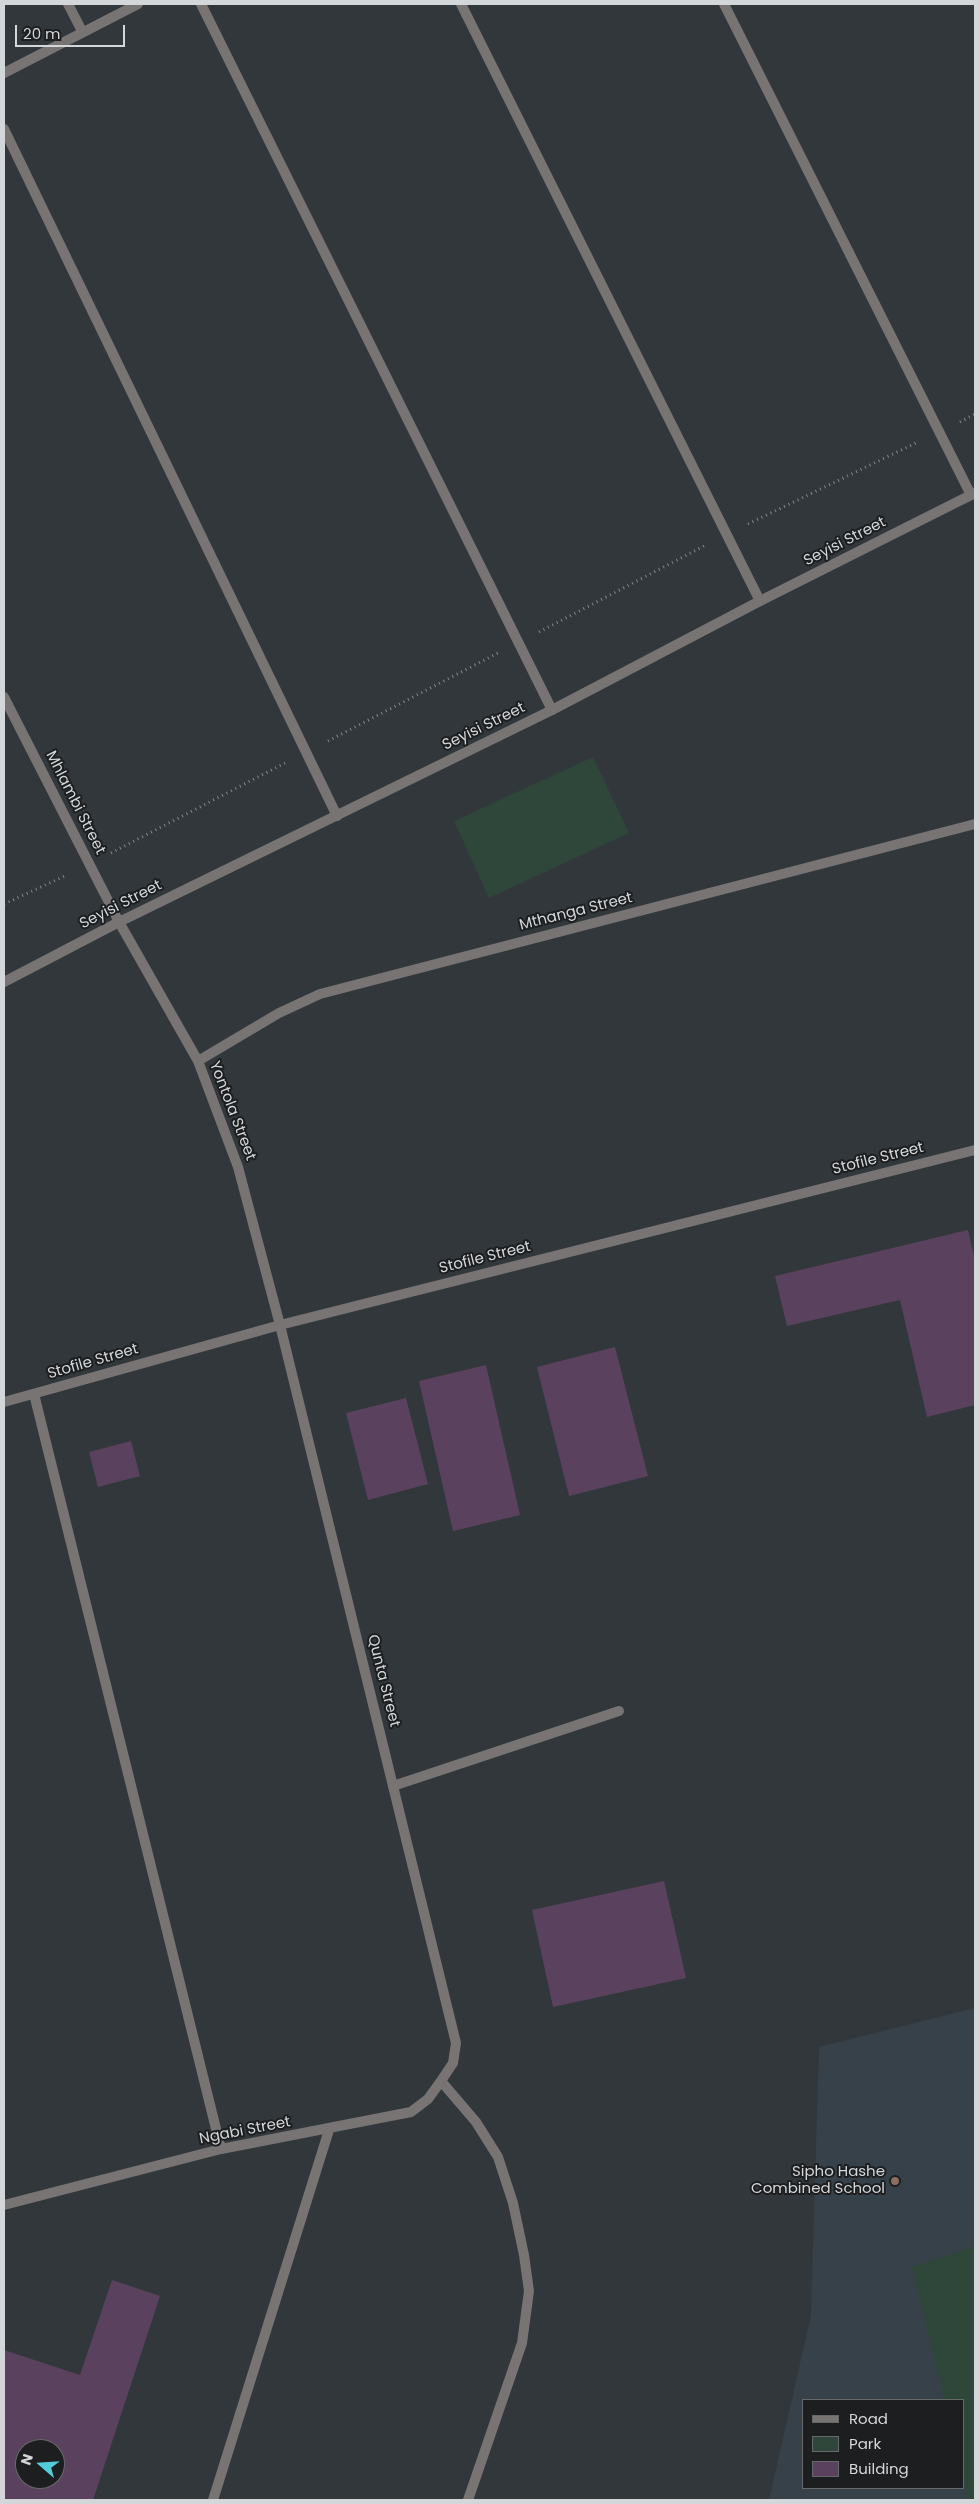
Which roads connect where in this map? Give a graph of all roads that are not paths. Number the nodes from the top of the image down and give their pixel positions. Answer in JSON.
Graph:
{"nodes":[{"id":1,"x":68,"y":4,"type":"edge"},
{"id":2,"x":138,"y":4,"type":"edge"},
{"id":3,"x":201,"y":4,"type":"edge"},
{"id":4,"x":461,"y":4,"type":"edge"},
{"id":5,"x":724,"y":4,"type":"edge"},
{"id":6,"x":82,"y":31,"type":"junction"},
{"id":7,"x":4,"y":73,"type":"edge"},
{"id":8,"x":4,"y":129,"type":"edge"},
{"id":9,"x":973,"y":494,"type":"edge"},
{"id":10,"x":760,"y":601,"type":"junction"},
{"id":11,"x":4,"y":697,"type":"edge"},
{"id":12,"x":552,"y":710,"type":"junction"},
{"id":13,"x":337,"y":816,"type":"junction"},
{"id":14,"x":975,"y":824,"type":"edge"},
{"id":15,"x":119,"y":922,"type":"junction"},
{"id":16,"x":4,"y":982,"type":"edge"},
{"id":17,"x":198,"y":1061,"type":"junction"},
{"id":18,"x":975,"y":1150,"type":"edge"},
{"id":19,"x":280,"y":1325,"type":"junction"},
{"id":20,"x":34,"y":1394,"type":"junction"},
{"id":21,"x":4,"y":1402,"type":"edge"},
{"id":22,"x":619,"y":1711,"type":"dead end"},
{"id":23,"x":393,"y":1786,"type":"junction"},
{"id":24,"x":456,"y":2043,"type":"joint"},
{"id":25,"x":442,"y":2081,"type":"junction"},
{"id":26,"x":329,"y":2130,"type":"junction"},
{"id":27,"x":221,"y":2150,"type":"junction"},
{"id":28,"x":4,"y":2205,"type":"edge"},
{"id":29,"x":213,"y":2500,"type":"edge"},
{"id":30,"x":468,"y":2500,"type":"edge"}],
"edges":[{"from":1,"to":6,"type":"street"},
{"from":2,"to":6,"type":"street"},
{"from":3,"to":12,"type":"street"},
{"from":4,"to":10,"type":"street"},
{"from":5,"to":9,"type":"street"},
{"from":6,"to":7,"type":"street"},
{"from":8,"to":13,"type":"street"},
{"from":9,"to":10,"type":"street","name":"Seyisi Street"},
{"from":10,"to":12,"type":"street","name":"Seyisi Street"},
{"from":11,"to":15,"type":"street","name":"Mhlambi Street"},
{"from":12,"to":13,"type":"street","name":"Seyisi Street"},
{"from":13,"to":15,"type":"street","name":"Seyisi Street"},
{"from":14,"to":17,"type":"street","name":"Mthanga Street"},
{"from":15,"to":16,"type":"street","name":"Seyisi Street"},
{"from":15,"to":17,"type":"street","name":"Yontola Street"},
{"from":17,"to":19,"type":"street","name":"Yontola Street"},
{"from":18,"to":19,"type":"street","name":"Stofile Street"},
{"from":19,"to":20,"type":"street","name":"Stofile Street"},
{"from":19,"to":23,"type":"street","name":"Qunta Street"},
{"from":20,"to":21,"type":"street","name":"Stofile Street"},
{"from":20,"to":27,"type":"street"},
{"from":22,"to":23,"type":"street"},
{"from":23,"to":24,"type":"street","name":"Qunta Street"},
{"from":24,"to":25,"type":"street","name":"Ngabi Street"},
{"from":25,"to":26,"type":"street","name":"Ngabi Street"},
{"from":25,"to":30,"type":"street"},
{"from":26,"to":27,"type":"street","name":"Ngabi Street"},
{"from":26,"to":29,"type":"street"},
{"from":27,"to":28,"type":"street","name":"Ngabi Street"}]}
